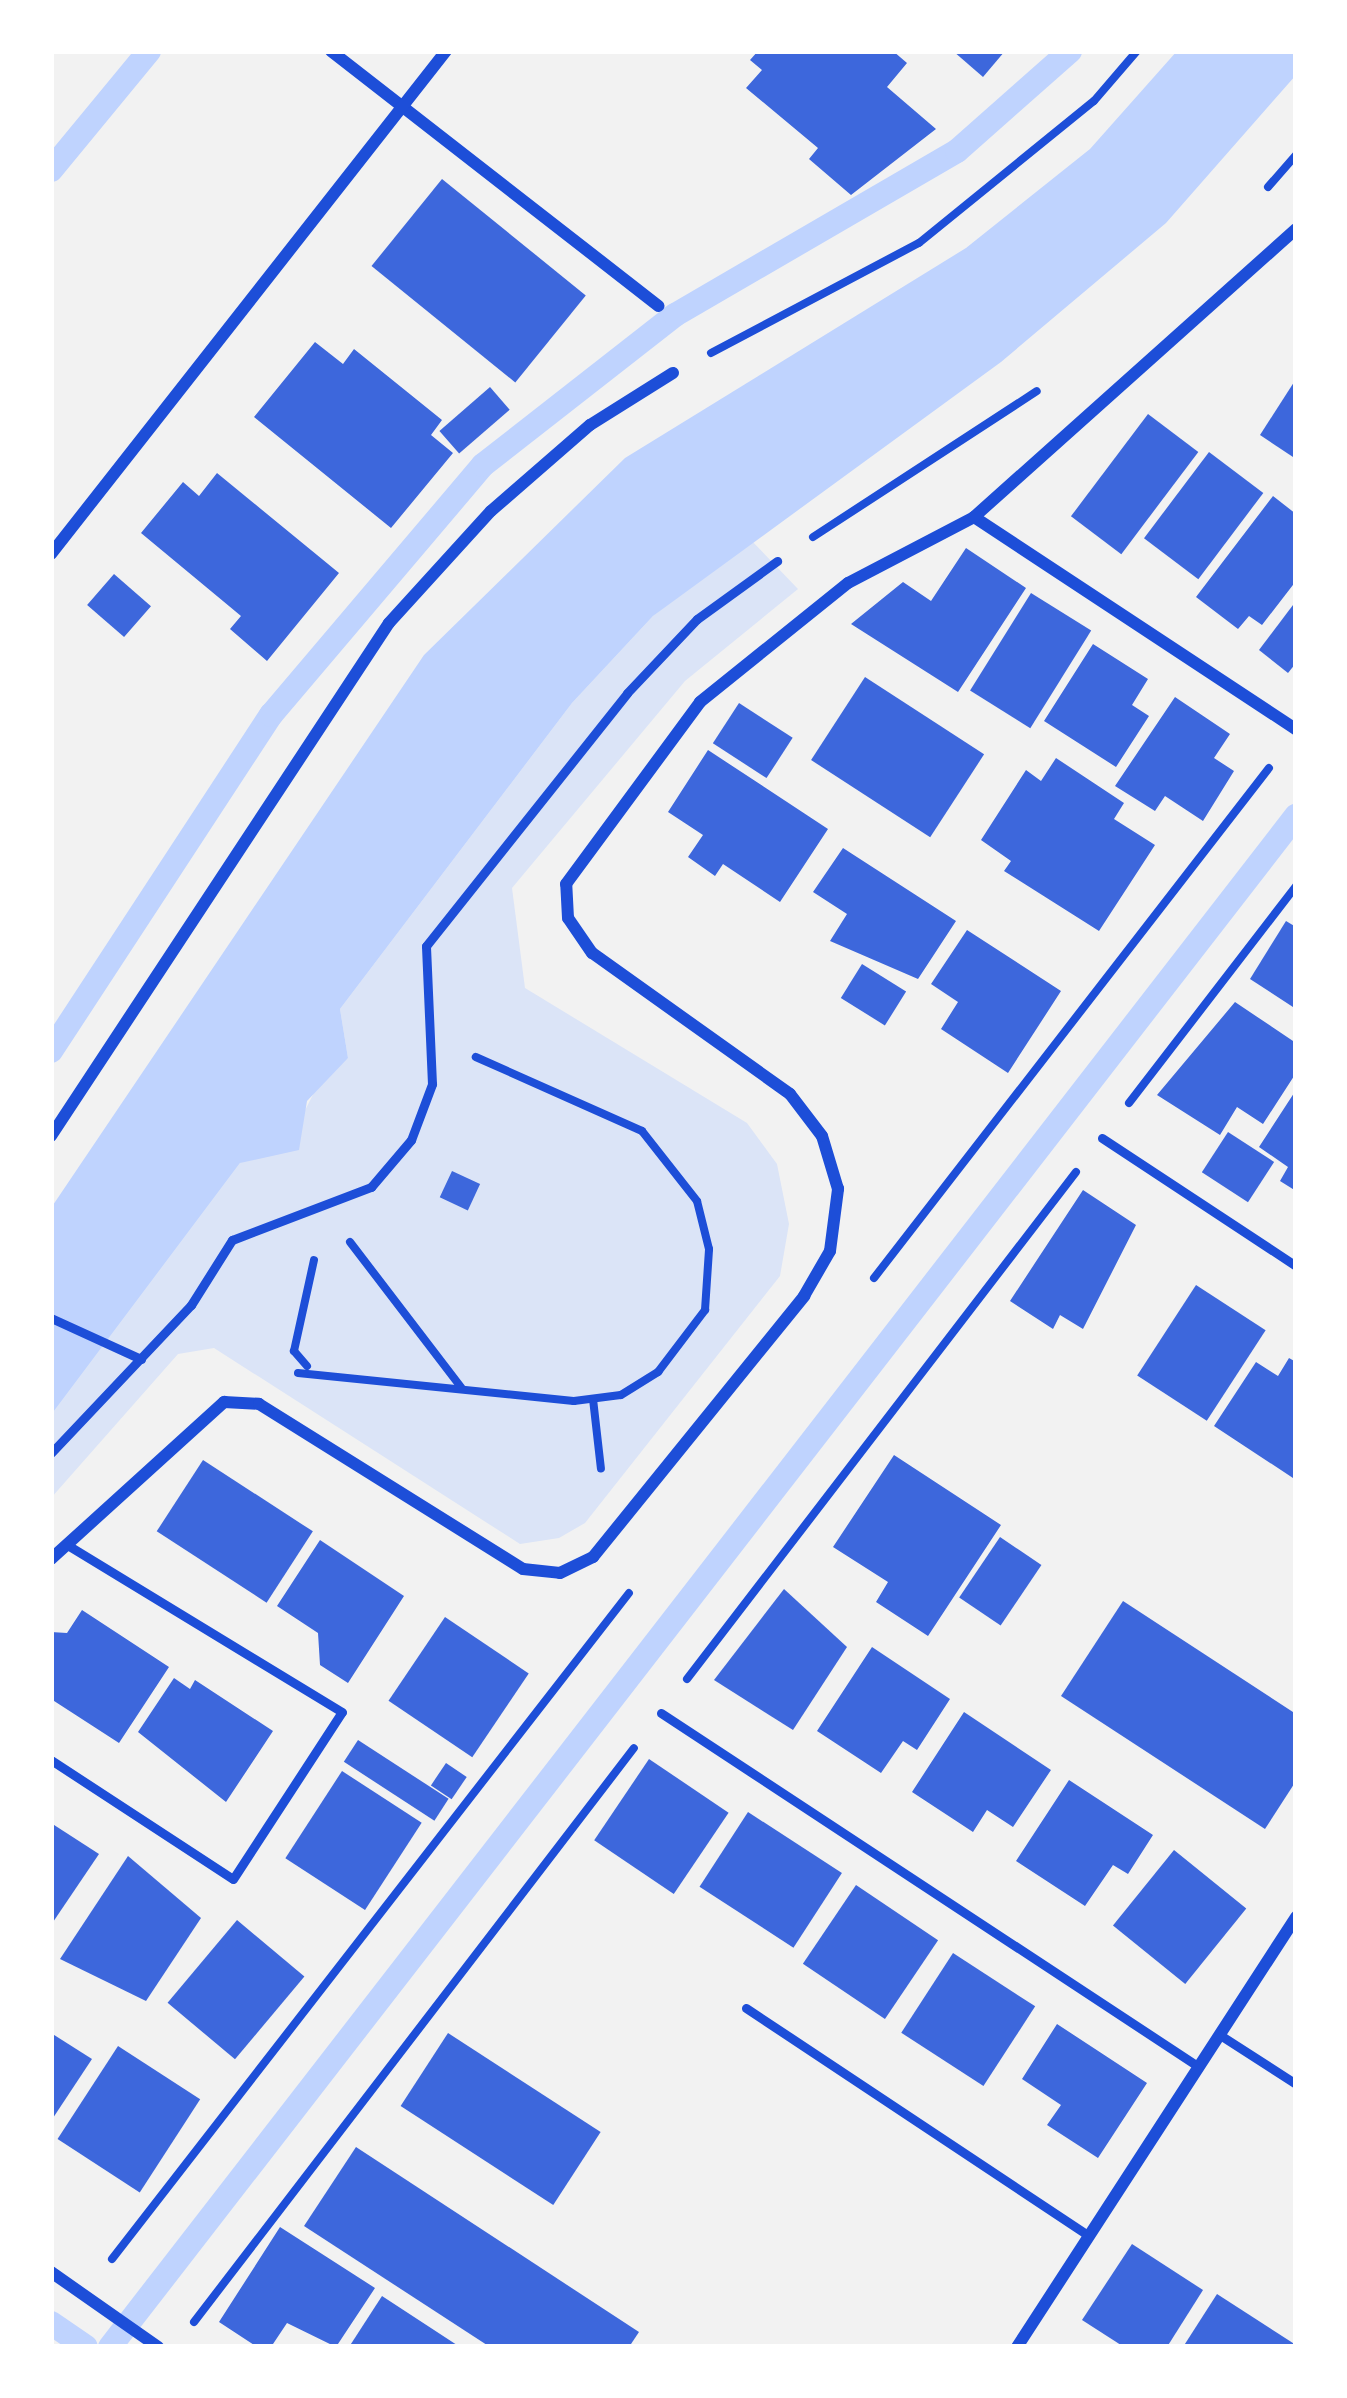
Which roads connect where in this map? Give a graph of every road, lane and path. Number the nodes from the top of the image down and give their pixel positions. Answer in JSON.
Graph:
{"nodes":[{"id":1,"x":331,"y":51,"type":"edge"},
{"id":2,"x":446,"y":51,"type":"edge"},
{"id":3,"x":1137,"y":51,"type":"edge"},
{"id":4,"x":401,"y":107,"type":"junction"},
{"id":5,"x":1296,"y":155,"type":"edge"},
{"id":6,"x":1252,"y":206,"type":"dead end"},
{"id":7,"x":1296,"y":230,"type":"edge"},
{"id":8,"x":658,"y":306,"type":"dead end"},
{"id":9,"x":673,"y":373,"type":"joint"},
{"id":10,"x":1060,"y":376,"type":"dead end"},
{"id":11,"x":974,"y":517,"type":"junction"},
{"id":12,"x":51,"y":554,"type":"edge"},
{"id":13,"x":777,"y":561,"type":"joint"},
{"id":14,"x":1296,"y":729,"type":"edge"},
{"id":15,"x":1296,"y":886,"type":"edge"},
{"id":16,"x":435,"y":1039,"type":"junction"},
{"id":17,"x":51,"y":1136,"type":"edge"},
{"id":18,"x":1102,"y":1138,"type":"junction"},
{"id":19,"x":325,"y":1210,"type":"junction"},
{"id":20,"x":1296,"y":1266,"type":"edge"},
{"id":21,"x":51,"y":1318,"type":"edge"},
{"id":22,"x":140,"y":1359,"type":"junction"},
{"id":23,"x":307,"y":1366,"type":"junction"},
{"id":24,"x":461,"y":1387,"type":"junction"},
{"id":25,"x":593,"y":1399,"type":"junction"},
{"id":26,"x":259,"y":1404,"type":"junction"},
{"id":27,"x":51,"y":1453,"type":"edge"},
{"id":28,"x":635,"y":1504,"type":"junction"},
{"id":29,"x":66,"y":1544,"type":"junction"},
{"id":30,"x":51,"y":1559,"type":"edge"},
{"id":31,"x":661,"y":1713,"type":"junction"},
{"id":32,"x":51,"y":1760,"type":"edge"},
{"id":33,"x":1296,"y":1917,"type":"edge"},
{"id":34,"x":746,"y":2008,"type":"dead end"},
{"id":35,"x":1220,"y":2035,"type":"junction"},
{"id":36,"x":1199,"y":2067,"type":"junction"},
{"id":37,"x":1296,"y":2084,"type":"edge"},
{"id":38,"x":1089,"y":2236,"type":"junction"},
{"id":39,"x":51,"y":2272,"type":"edge"},
{"id":40,"x":189,"y":2328,"type":"dead end"},
{"id":41,"x":158,"y":2347,"type":"edge"},
{"id":42,"x":1017,"y":2347,"type":"edge"}],
"edges":[{"from":1,"to":4,"type":"street"},
{"from":2,"to":4,"type":"street"},
{"from":3,"to":9,"type":"path"},
{"from":4,"to":8,"type":"street"},
{"from":4,"to":12,"type":"street"},
{"from":5,"to":6,"type":"path"},
{"from":7,"to":11,"type":"street"},
{"from":9,"to":17,"type":"street"},
{"from":10,"to":13,"type":"path"},
{"from":11,"to":14,"type":"street"},
{"from":11,"to":28,"type":"street"},
{"from":13,"to":16,"type":"lane"},
{"from":15,"to":18,"type":"path"},
{"from":16,"to":19,"type":"lane"},
{"from":16,"to":25,"type":"path"},
{"from":18,"to":20,"type":"lane"},
{"from":18,"to":31,"type":"path"},
{"from":19,"to":22,"type":"lane"},
{"from":19,"to":23,"type":"path"},
{"from":19,"to":24,"type":"path"},
{"from":21,"to":22,"type":"lane"},
{"from":22,"to":27,"type":"lane"},
{"from":23,"to":24,"type":"path"},
{"from":23,"to":26,"type":"path"},
{"from":24,"to":25,"type":"path"},
{"from":25,"to":28,"type":"path"},
{"from":26,"to":28,"type":"street"},
{"from":26,"to":29,"type":"street"},
{"from":29,"to":30,"type":"street"},
{"from":29,"to":32,"type":"lane"},
{"from":31,"to":36,"type":"lane"},
{"from":31,"to":40,"type":"path"},
{"from":33,"to":35,"type":"street"},
{"from":34,"to":38,"type":"lane"},
{"from":35,"to":36,"type":"street"},
{"from":35,"to":37,"type":"lane"},
{"from":36,"to":38,"type":"street"},
{"from":38,"to":42,"type":"street"},
{"from":39,"to":41,"type":"street"}]}
